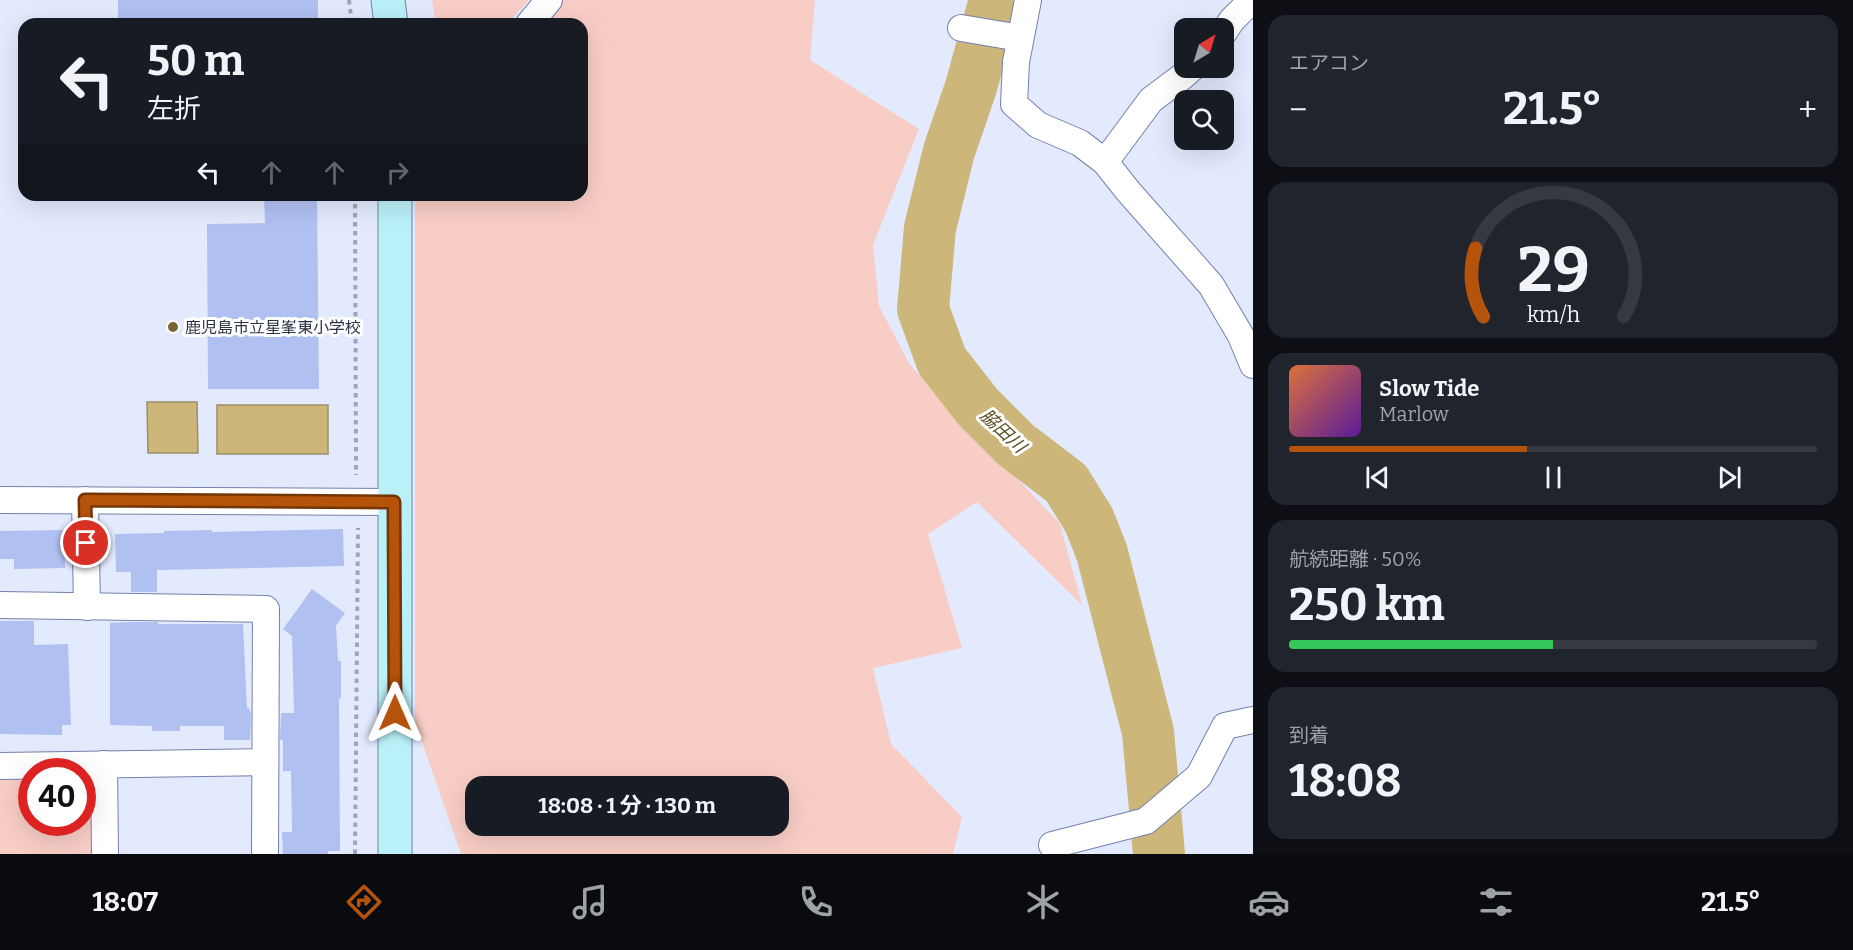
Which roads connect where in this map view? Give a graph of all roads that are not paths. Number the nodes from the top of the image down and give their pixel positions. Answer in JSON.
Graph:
{"nodes":[{"id":1,"x":388,"y":0,"type":"edge"},
{"id":2,"x":549,"y":0,"type":"edge"},
{"id":3,"x":1028,"y":0,"type":"edge"},
{"id":4,"x":1252,"y":0,"type":"edge"},
{"id":5,"x":390,"y":18,"type":"edge"},
{"id":6,"x":534,"y":18,"type":"edge"},
{"id":7,"x":1234,"y":18,"type":"edge"},
{"id":8,"x":961,"y":28,"type":"dead end"},
{"id":9,"x":1020,"y":38,"type":"junction"},
{"id":10,"x":1181,"y":78,"type":"edge"},
{"id":11,"x":1105,"y":162,"type":"junction"},
{"id":12,"x":395,"y":201,"type":"edge"},
{"id":13,"x":1253,"y":365,"type":"edge"},
{"id":14,"x":0,"y":500,"type":"edge"},
{"id":15,"x":85,"y":500,"type":"junction"},
{"id":16,"x":394,"y":502,"type":"junction"},
{"id":17,"x":0,"y":605,"type":"edge"},
{"id":18,"x":87,"y":607,"type":"junction"},
{"id":19,"x":1253,"y":720,"type":"edge"},
{"id":20,"x":265,"y":762,"type":"junction"},
{"id":21,"x":105,"y":764,"type":"junction"},
{"id":22,"x":0,"y":766,"type":"edge"},
{"id":23,"x":1052,"y":845,"type":"dead end"},
{"id":24,"x":105,"y":854,"type":"edge"},
{"id":25,"x":265,"y":854,"type":"edge"},
{"id":26,"x":395,"y":854,"type":"edge"}],
"edges":[{"from":1,"to":5,"type":"street"},
{"from":2,"to":6,"type":"street"},
{"from":3,"to":9,"type":"street"},
{"from":4,"to":7,"type":"street"},
{"from":8,"to":9,"type":"street"},
{"from":9,"to":11,"type":"street"},
{"from":10,"to":11,"type":"street"},
{"from":11,"to":13,"type":"street"},
{"from":12,"to":16,"type":"street"},
{"from":14,"to":15,"type":"street"},
{"from":15,"to":16,"type":"street"},
{"from":15,"to":18,"type":"street"},
{"from":16,"to":26,"type":"street"},
{"from":17,"to":18,"type":"street"},
{"from":18,"to":20,"type":"street"},
{"from":19,"to":23,"type":"street"},
{"from":20,"to":21,"type":"street"},
{"from":20,"to":25,"type":"street"},
{"from":21,"to":22,"type":"street"},
{"from":21,"to":24,"type":"street"}]}
